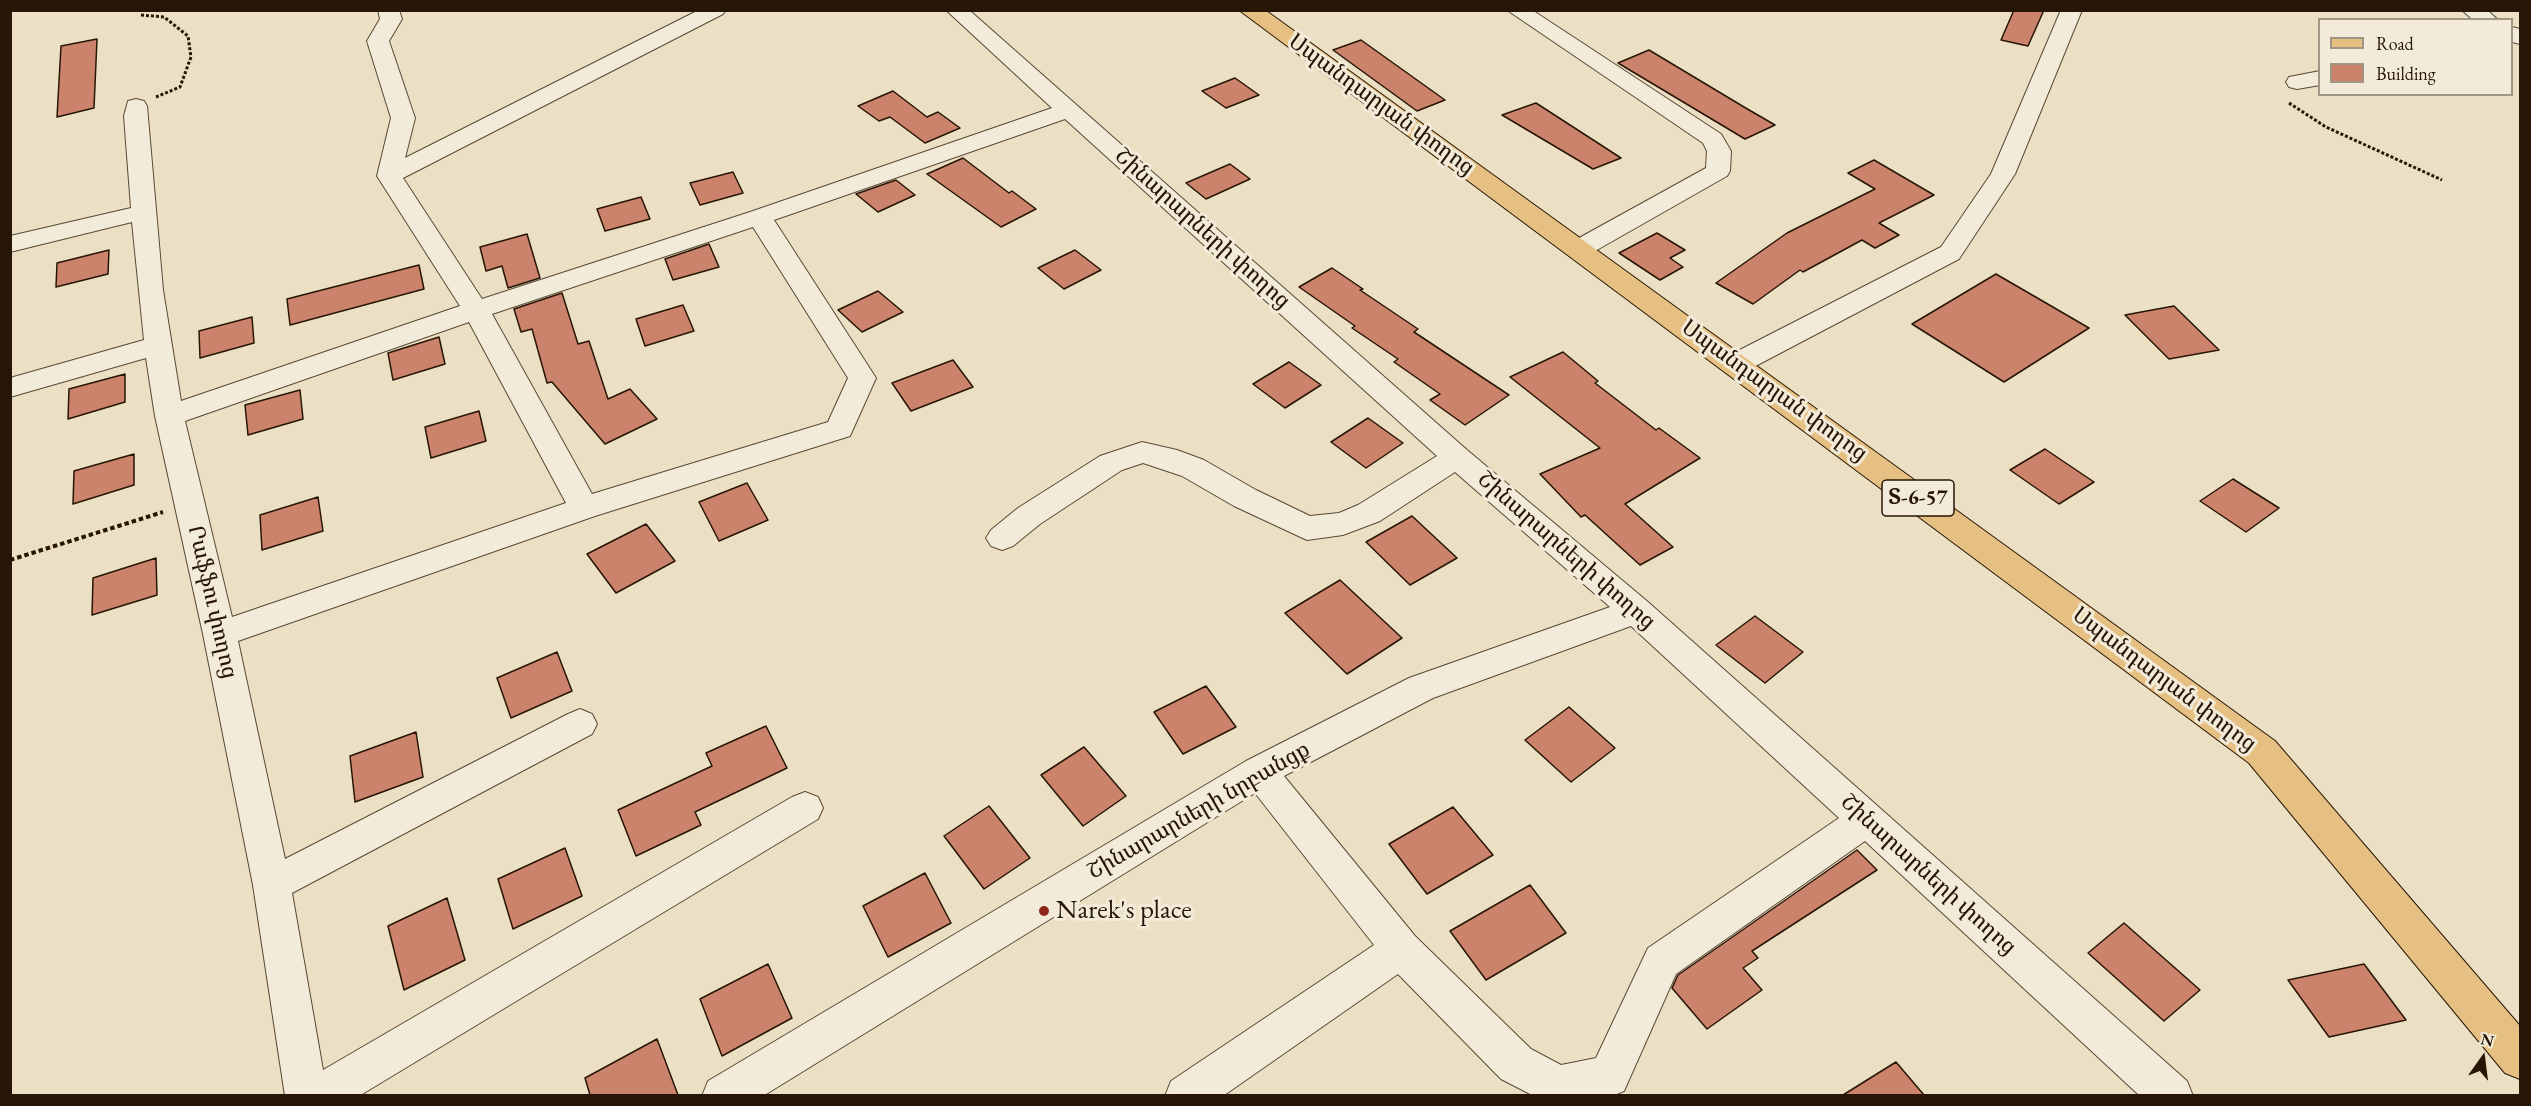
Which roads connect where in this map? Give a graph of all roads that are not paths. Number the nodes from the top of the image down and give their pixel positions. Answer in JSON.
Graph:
{"nodes":[{"id":1,"x":388,"y":10,"type":"edge"},
{"id":2,"x":716,"y":10,"type":"edge"},
{"id":3,"x":956,"y":10,"type":"edge"},
{"id":4,"x":1250,"y":10,"type":"edge"},
{"id":5,"x":1517,"y":10,"type":"edge"},
{"id":6,"x":2072,"y":10,"type":"edge"},
{"id":7,"x":2472,"y":10,"type":"edge"},
{"id":8,"x":2485,"y":18,"type":"edge"},
{"id":9,"x":2318,"y":78,"type":"edge"},
{"id":10,"x":2297,"y":82,"type":"road end"},
{"id":11,"x":136,"y":106,"type":"road end"},
{"id":12,"x":1069,"y":110,"type":"junction"},
{"id":13,"x":389,"y":176,"type":"junction"},
{"id":14,"x":143,"y":212,"type":"junction"},
{"id":15,"x":759,"y":217,"type":"junction"},
{"id":16,"x":10,"y":244,"type":"edge"},
{"id":17,"x":1579,"y":249,"type":"junction"},
{"id":18,"x":476,"y":310,"type":"junction"},
{"id":19,"x":158,"y":345,"type":"junction"},
{"id":20,"x":1736,"y":364,"type":"junction"},
{"id":21,"x":10,"y":388,"type":"edge"},
{"id":22,"x":169,"y":416,"type":"junction"},
{"id":23,"x":1457,"y":457,"type":"junction"},
{"id":24,"x":584,"y":508,"type":"junction"},
{"id":25,"x":1002,"y":538,"type":"dead end"},
{"id":26,"x":1636,"y":611,"type":"junction"},
{"id":27,"x":220,"y":634,"type":"junction"},
{"id":28,"x":580,"y":724,"type":"dead end"},
{"id":29,"x":1259,"y":772,"type":"junction"},
{"id":30,"x":805,"y":808,"type":"dead end"},
{"id":31,"x":1866,"y":820,"type":"junction"},
{"id":32,"x":272,"y":885,"type":"junction"},
{"id":33,"x":1401,"y":949,"type":"junction"},
{"id":34,"x":2520,"y":1058,"type":"edge"},
{"id":35,"x":306,"y":1095,"type":"edge"},
{"id":36,"x":319,"y":1095,"type":"edge"},
{"id":37,"x":723,"y":1095,"type":"edge"},
{"id":38,"x":1186,"y":1095,"type":"edge"},
{"id":39,"x":2172,"y":1095,"type":"edge"}],
"edges":[{"from":1,"to":13,"type":"street"},
{"from":2,"to":13,"type":"street"},
{"from":3,"to":12,"type":"street","name":"Շինարարների փողոց"},
{"from":4,"to":17,"type":"main road","name":"Սպանդարյան փողոց","number":"Տ-6-57"},
{"from":5,"to":17,"type":"street"},
{"from":6,"to":20,"type":"street"},
{"from":7,"to":8,"type":"street"},
{"from":9,"to":10,"type":"street"},
{"from":11,"to":14,"type":"street","name":"Րաֆֆու փողոց"},
{"from":12,"to":15,"type":"street"},
{"from":12,"to":23,"type":"street","name":"Շինարարների փողոց"},
{"from":13,"to":18,"type":"street"},
{"from":14,"to":16,"type":"street"},
{"from":14,"to":19,"type":"street","name":"Րաֆֆու փողոց"},
{"from":15,"to":18,"type":"street"},
{"from":15,"to":24,"type":"street"},
{"from":17,"to":20,"type":"main road","name":"Սպանդարյան փողոց","number":"Տ-6-57"},
{"from":18,"to":22,"type":"street"},
{"from":18,"to":24,"type":"street"},
{"from":19,"to":21,"type":"street"},
{"from":19,"to":22,"type":"street","name":"Րաֆֆու փողոց"},
{"from":20,"to":34,"type":"main road","name":"Սպանդարյան փողոց","number":"Տ-6-57"},
{"from":22,"to":27,"type":"street","name":"Րաֆֆու փողոց"},
{"from":23,"to":25,"type":"street"},
{"from":23,"to":26,"type":"street","name":"Շինարարների փողոց"},
{"from":24,"to":27,"type":"street"},
{"from":26,"to":29,"type":"street","name":"Շինարարների նրբանցք"},
{"from":26,"to":31,"type":"street","name":"Շինարարների փողոց"},
{"from":27,"to":32,"type":"street","name":"Րաֆֆու փողոց"},
{"from":28,"to":32,"type":"street"},
{"from":29,"to":33,"type":"street"},
{"from":29,"to":37,"type":"street","name":"Շինարարների նրբանցք"},
{"from":30,"to":36,"type":"street"},
{"from":31,"to":33,"type":"street"},
{"from":31,"to":39,"type":"street","name":"Շինարարների փողոց"},
{"from":32,"to":35,"type":"street","name":"Րաֆֆու փողոց"},
{"from":33,"to":38,"type":"street"}]}
